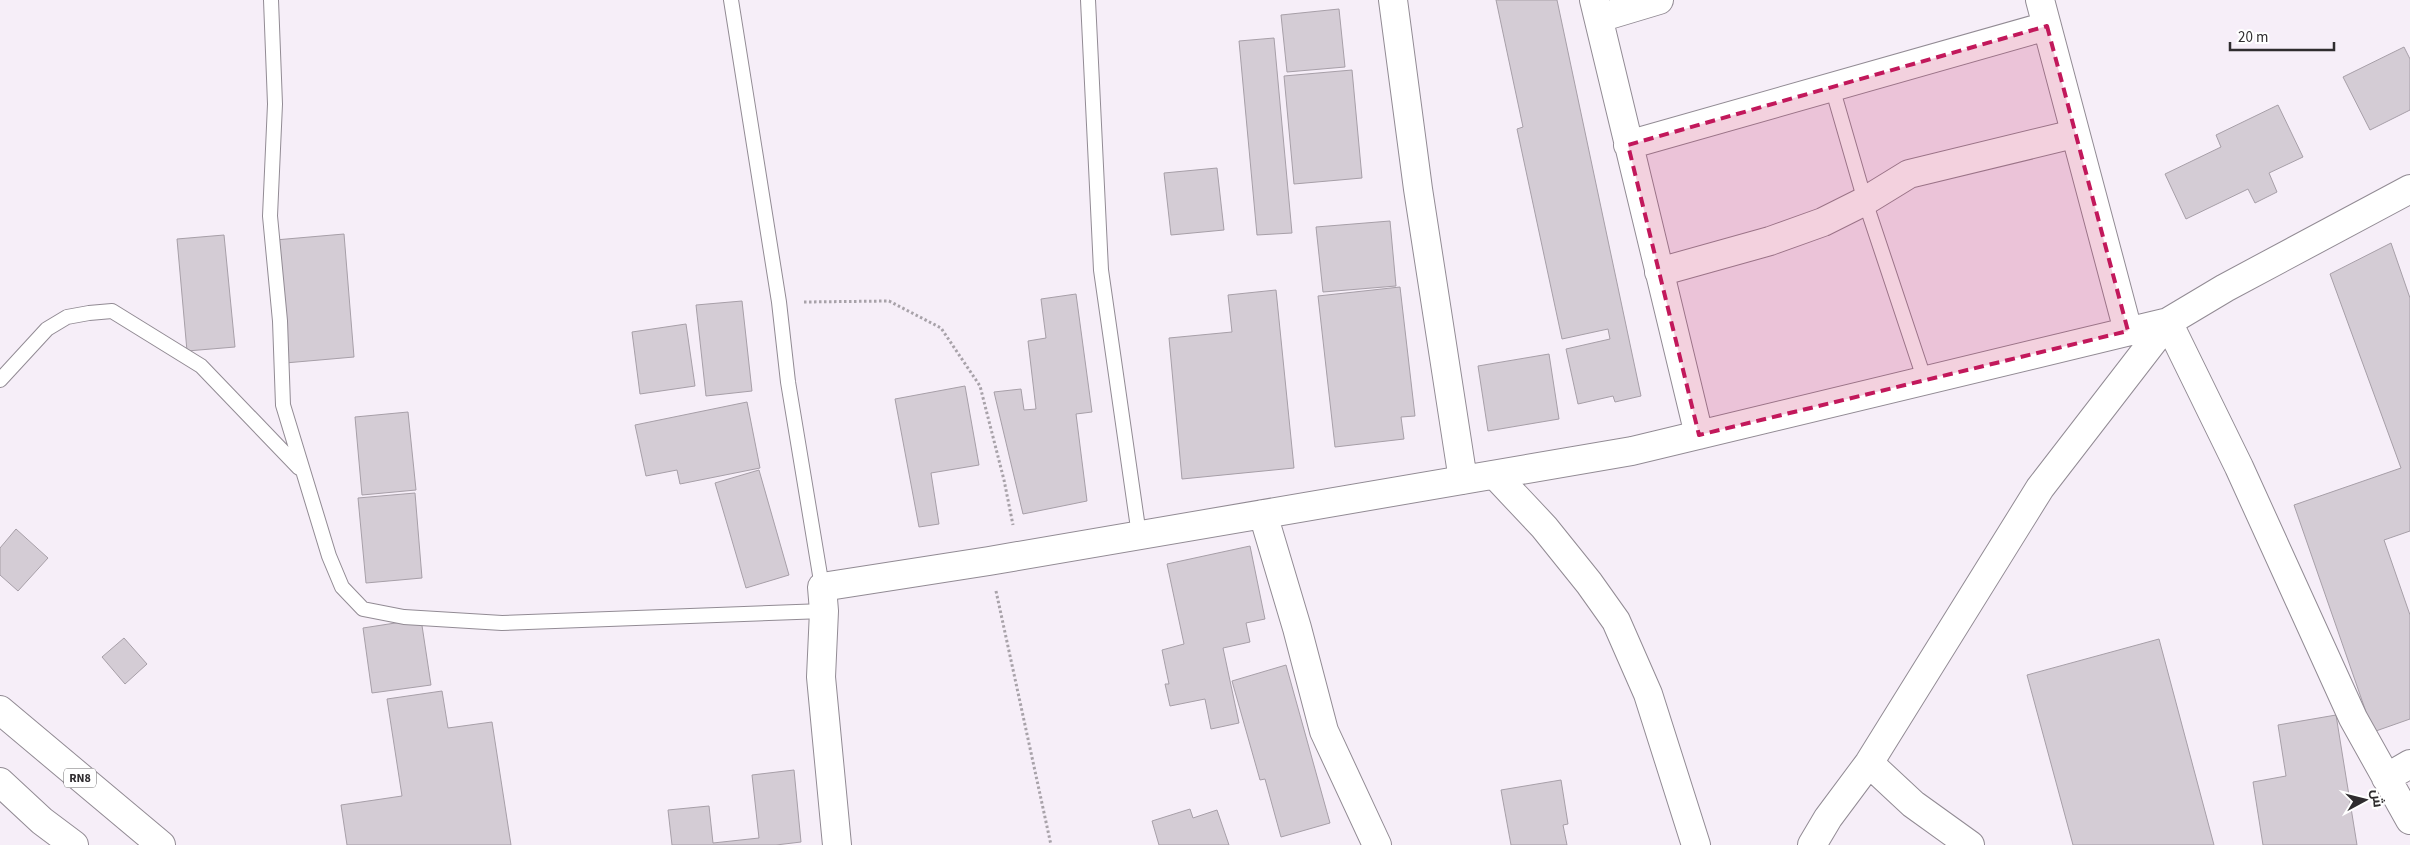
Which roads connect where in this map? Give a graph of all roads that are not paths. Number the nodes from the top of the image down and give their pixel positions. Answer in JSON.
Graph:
{"nodes":[{"id":1,"x":271,"y":0,"type":"edge"},
{"id":2,"x":731,"y":0,"type":"edge"},
{"id":3,"x":1088,"y":0,"type":"edge"},
{"id":4,"x":1392,"y":0,"type":"edge"},
{"id":5,"x":1658,"y":0,"type":"edge"},
{"id":6,"x":1596,"y":9,"type":"edge"},
{"id":7,"x":2044,"y":13,"type":"edge"},
{"id":8,"x":1832,"y":87,"type":"junction"},
{"id":9,"x":2074,"y":134,"type":"junction"},
{"id":10,"x":1628,"y":145,"type":"junction"},
{"id":11,"x":2410,"y":189,"type":"edge"},
{"id":12,"x":1865,"y":201,"type":"junction"},
{"id":13,"x":1659,"y":272,"type":"junction"},
{"id":14,"x":2168,"y":322,"type":"junction"},
{"id":15,"x":2128,"y":331,"type":"junction"},
{"id":16,"x":0,"y":380,"type":"edge"},
{"id":17,"x":1925,"y":381,"type":"junction"},
{"id":18,"x":1699,"y":436,"type":"junction"},
{"id":19,"x":303,"y":472,"type":"junction"},
{"id":20,"x":1495,"y":475,"type":"junction"},
{"id":21,"x":1463,"y":480,"type":"junction"},
{"id":22,"x":1263,"y":514,"type":"junction"},
{"id":23,"x":1139,"y":535,"type":"junction"},
{"id":24,"x":823,"y":599,"type":"junction"},
{"id":25,"x":0,"y":710,"type":"edge"},
{"id":26,"x":1869,"y":763,"type":"junction"},
{"id":27,"x":2410,"y":764,"type":"edge"},
{"id":28,"x":2386,"y":778,"type":"junction"},
{"id":29,"x":0,"y":782,"type":"edge"},
{"id":30,"x":2410,"y":820,"type":"edge"},
{"id":31,"x":74,"y":845,"type":"edge"},
{"id":32,"x":161,"y":845,"type":"edge"},
{"id":33,"x":837,"y":845,"type":"edge"},
{"id":34,"x":1377,"y":845,"type":"edge"},
{"id":35,"x":1696,"y":845,"type":"edge"},
{"id":36,"x":1812,"y":845,"type":"edge"},
{"id":37,"x":1970,"y":845,"type":"edge"}],
"edges":[{"from":1,"to":19,"type":"lane"},
{"from":2,"to":24,"type":"lane"},
{"from":3,"to":23,"type":"lane"},
{"from":4,"to":21,"type":"main road"},
{"from":5,"to":6,"type":"main road"},
{"from":6,"to":10,"type":"main road"},
{"from":7,"to":8,"type":"main road"},
{"from":7,"to":9,"type":"main road"},
{"from":8,"to":10,"type":"main road"},
{"from":8,"to":12,"type":"lane"},
{"from":9,"to":12,"type":"main road"},
{"from":9,"to":15,"type":"main road"},
{"from":10,"to":13,"type":"main road"},
{"from":11,"to":14,"type":"main road"},
{"from":12,"to":13,"type":"main road"},
{"from":12,"to":17,"type":"lane"},
{"from":13,"to":18,"type":"main road"},
{"from":14,"to":15,"type":"main road"},
{"from":14,"to":26,"type":"main road"},
{"from":14,"to":28,"type":"main road"},
{"from":15,"to":17,"type":"main road"},
{"from":16,"to":19,"type":"lane"},
{"from":17,"to":18,"type":"main road"},
{"from":18,"to":20,"type":"main road"},
{"from":19,"to":24,"type":"lane"},
{"from":20,"to":21,"type":"main road"},
{"from":20,"to":35,"type":"main road"},
{"from":21,"to":22,"type":"main road"},
{"from":22,"to":23,"type":"main road"},
{"from":22,"to":34,"type":"main road"},
{"from":23,"to":24,"type":"main road"},
{"from":24,"to":33,"type":"main road"},
{"from":25,"to":32,"type":"main road","number":"RN8"},
{"from":26,"to":36,"type":"main road"},
{"from":26,"to":37,"type":"main road"},
{"from":27,"to":28,"type":"main road"},
{"from":28,"to":30,"type":"main road"},
{"from":29,"to":31,"type":"main road"}]}
